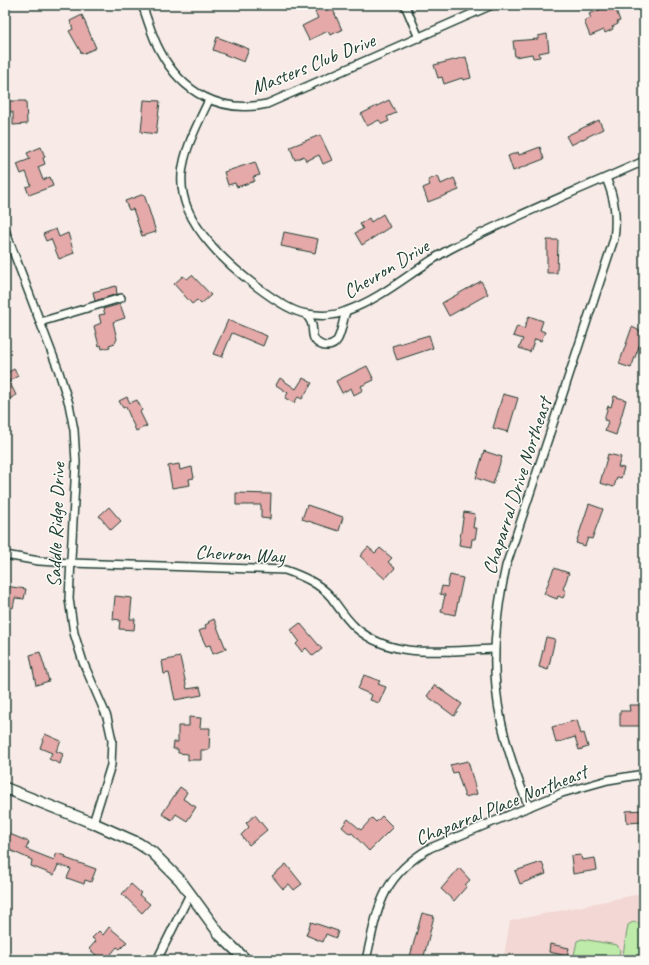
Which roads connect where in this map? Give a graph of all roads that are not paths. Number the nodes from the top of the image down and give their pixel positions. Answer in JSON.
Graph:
{"nodes":[{"id":1,"x":142,"y":5,"type":"edge"},
{"id":2,"x":405,"y":5,"type":"edge"},
{"id":3,"x":492,"y":5,"type":"edge"},
{"id":4,"x":419,"y":38,"type":"junction"},
{"id":5,"x":209,"y":100,"type":"junction"},
{"id":6,"x":644,"y":161,"type":"edge"},
{"id":7,"x":606,"y":178,"type":"junction"},
{"id":8,"x":5,"y":230,"type":"edge"},
{"id":9,"x":122,"y":298,"type":"dead end"},
{"id":10,"x":346,"y":312,"type":"junction"},
{"id":11,"x":306,"y":314,"type":"junction"},
{"id":12,"x":40,"y":322,"type":"junction"},
{"id":13,"x":5,"y":555,"type":"edge"},
{"id":14,"x":70,"y":563,"type":"junction"},
{"id":15,"x":494,"y":649,"type":"junction"},
{"id":16,"x":644,"y":774,"type":"edge"},
{"id":17,"x":5,"y":788,"type":"edge"},
{"id":18,"x":529,"y":807,"type":"junction"},
{"id":19,"x":93,"y":823,"type":"junction"},
{"id":20,"x":190,"y":894,"type":"junction"},
{"id":21,"x":157,"y":960,"type":"edge"},
{"id":22,"x":246,"y":960,"type":"edge"},
{"id":23,"x":366,"y":960,"type":"edge"}],
"edges":[{"from":1,"to":5,"type":"street","name":"Masters Club Drive"},
{"from":2,"to":4,"type":"street"},
{"from":3,"to":4,"type":"street","name":"Masters Club Drive"},
{"from":4,"to":5,"type":"street","name":"Masters Club Drive"},
{"from":5,"to":11,"type":"street","name":"Chevron Drive"},
{"from":6,"to":7,"type":"street","name":"Chevron Drive"},
{"from":7,"to":10,"type":"street","name":"Chevron Drive"},
{"from":7,"to":15,"type":"street","name":"Chaparral Drive Northeast"},
{"from":8,"to":12,"type":"street","name":"Saddle Ridge Drive"},
{"from":9,"to":12,"type":"street"},
{"from":10,"to":11,"type":"street","name":"Chevron Drive"},
{"from":10,"to":11,"type":"street"},
{"from":12,"to":14,"type":"street","name":"Saddle Ridge Drive"},
{"from":13,"to":14,"type":"street","name":"Chevron Way"},
{"from":14,"to":15,"type":"street","name":"Chevron Way"},
{"from":14,"to":19,"type":"street","name":"Saddle Ridge Drive"},
{"from":15,"to":18,"type":"street","name":"Chaparral Drive Northeast"},
{"from":16,"to":18,"type":"street","name":"Chaparral Place Northeast"},
{"from":17,"to":19,"type":"street"},
{"from":18,"to":23,"type":"street","name":"Chaparral Place Northeast"},
{"from":19,"to":20,"type":"street"},
{"from":20,"to":21,"type":"street"},
{"from":20,"to":22,"type":"street"}]}
